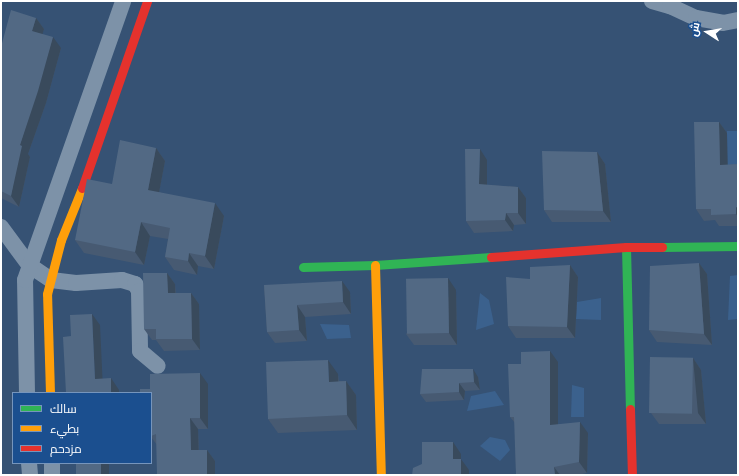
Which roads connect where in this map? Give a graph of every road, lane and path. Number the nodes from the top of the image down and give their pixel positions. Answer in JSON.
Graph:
{"nodes":[{"id":1,"x":123,"y":1,"type":"edge"},
{"id":2,"x":147,"y":1,"type":"edge"},
{"id":3,"x":652,"y":1,"type":"edge"},
{"id":4,"x":738,"y":20,"type":"edge"},
{"id":5,"x":1,"y":227,"type":"edge"},
{"id":6,"x":738,"y":246,"type":"edge"},
{"id":7,"x":626,"y":247,"type":"junction"},
{"id":8,"x":29,"y":265,"type":"junction"},
{"id":9,"x":375,"y":265,"type":"junction"},
{"id":10,"x":303,"y":267,"type":"dead end"},
{"id":11,"x":51,"y":280,"type":"junction"},
{"id":12,"x":158,"y":366,"type":"dead end"},
{"id":13,"x":27,"y":392,"type":"edge"},
{"id":14,"x":50,"y":392,"type":"edge"},
{"id":15,"x":29,"y":464,"type":"edge"},
{"id":16,"x":52,"y":464,"type":"edge"},
{"id":17,"x":30,"y":475,"type":"edge"},
{"id":18,"x":52,"y":475,"type":"edge"},
{"id":19,"x":381,"y":475,"type":"edge"},
{"id":20,"x":632,"y":475,"type":"edge"}],
"edges":[{"from":1,"to":8,"type":"street"},
{"from":2,"to":11,"type":"street"},
{"from":3,"to":4,"type":"street"},
{"from":5,"to":8,"type":"street"},
{"from":6,"to":7,"type":"street"},
{"from":7,"to":9,"type":"street"},
{"from":7,"to":20,"type":"street"},
{"from":8,"to":11,"type":"street"},
{"from":8,"to":13,"type":"street"},
{"from":9,"to":10,"type":"street"},
{"from":9,"to":19,"type":"street"},
{"from":11,"to":12,"type":"street"},
{"from":11,"to":14,"type":"street"},
{"from":15,"to":17,"type":"street"},
{"from":16,"to":18,"type":"street"}]}
